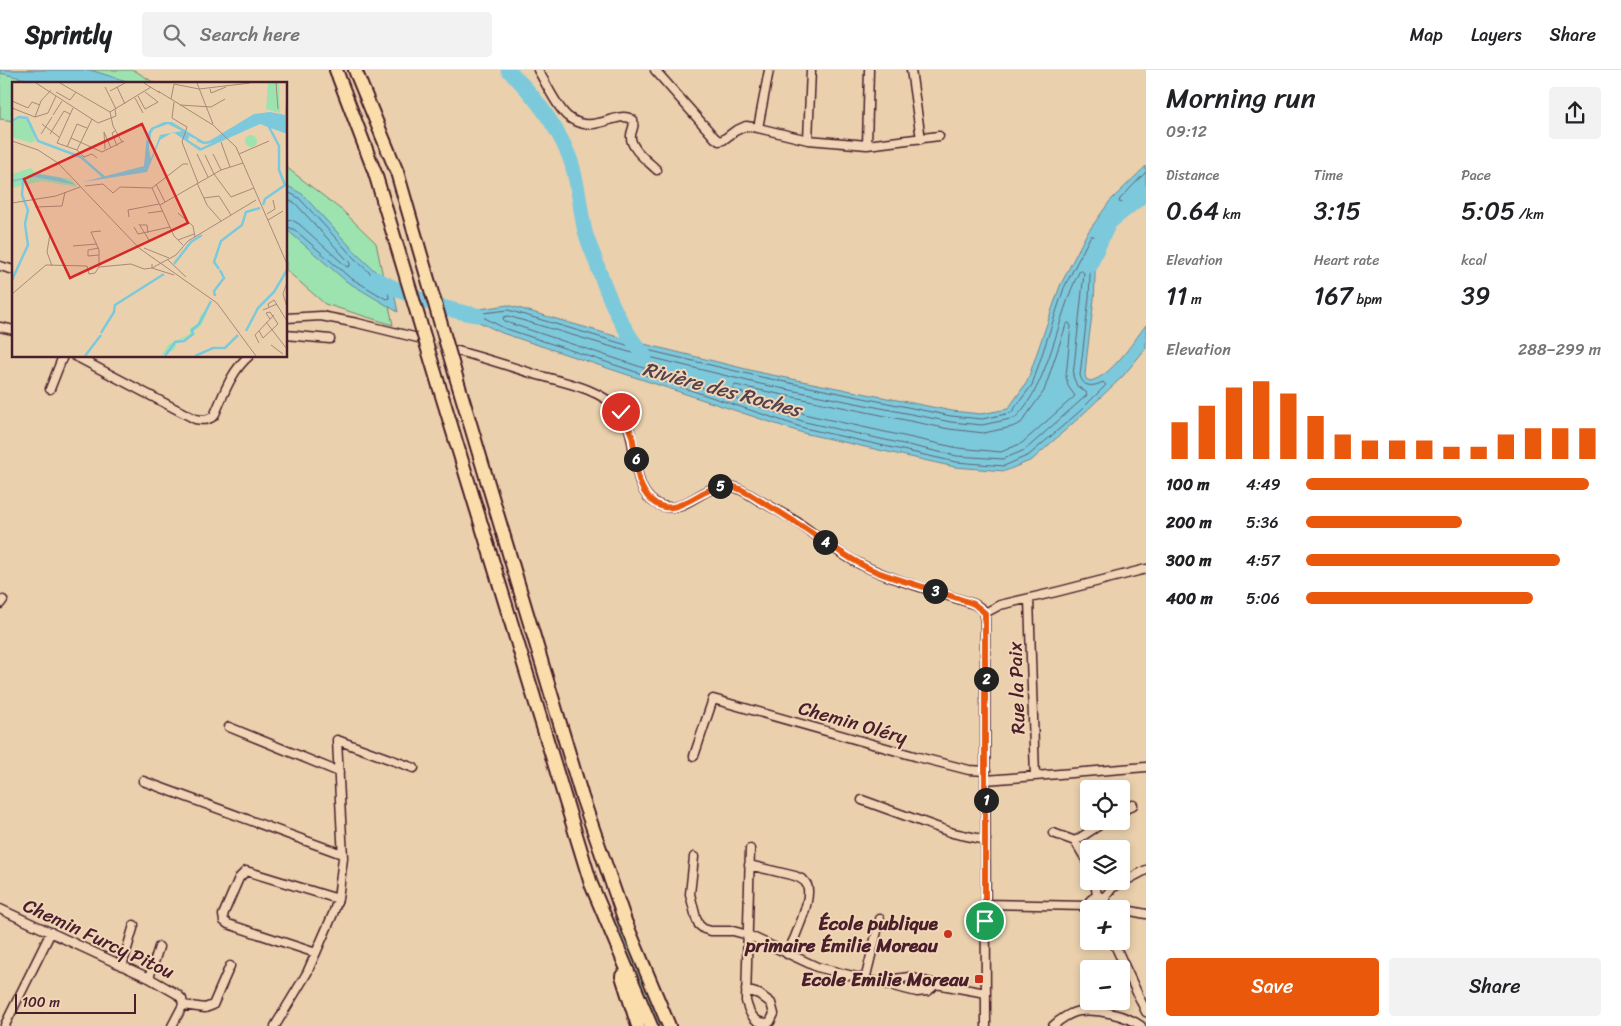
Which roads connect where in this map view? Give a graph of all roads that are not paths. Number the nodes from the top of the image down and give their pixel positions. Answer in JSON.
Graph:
{"nodes":[{"id":1,"x":336,"y":70,"type":"edge"},
{"id":2,"x":355,"y":70,"type":"edge"},
{"id":3,"x":538,"y":70,"type":"edge"},
{"id":4,"x":655,"y":70,"type":"edge"},
{"id":5,"x":769,"y":70,"type":"edge"},
{"id":6,"x":811,"y":70,"type":"edge"},
{"id":7,"x":869,"y":70,"type":"edge"},
{"id":8,"x":911,"y":70,"type":"edge"},
{"id":9,"x":758,"y":128,"type":"junction"},
{"id":10,"x":939,"y":136,"type":"dead end"},
{"id":11,"x":921,"y":139,"type":"junction"},
{"id":12,"x":808,"y":140,"type":"junction"},
{"id":13,"x":867,"y":146,"type":"junction"},
{"id":14,"x":657,"y":170,"type":"dead end"},
{"id":15,"x":288,"y":318,"type":"edge"},
{"id":16,"x":288,"y":335,"type":"edge"},
{"id":17,"x":418,"y":338,"type":"tunnel mouth"},
{"id":18,"x":330,"y":339,"type":"dead end"},
{"id":19,"x":458,"y":351,"type":"tunnel mouth"},
{"id":20,"x":62,"y":358,"type":"edge"},
{"id":21,"x":79,"y":358,"type":"edge"},
{"id":22,"x":247,"y":358,"type":"edge"},
{"id":23,"x":50,"y":390,"type":"dead end"},
{"id":24,"x":1146,"y":569,"type":"edge"},
{"id":25,"x":1028,"y":598,"type":"junction"},
{"id":26,"x":985,"y":613,"type":"junction"},
{"id":27,"x":229,"y":727,"type":"dead end"},
{"id":28,"x":694,"y":756,"type":"dead end"},
{"id":29,"x":1146,"y":767,"type":"edge"},
{"id":30,"x":414,"y":768,"type":"dead end"},
{"id":31,"x":339,"y":772,"type":"junction"},
{"id":32,"x":986,"y":775,"type":"junction"},
{"id":33,"x":1035,"y":776,"type":"junction"},
{"id":34,"x":143,"y":781,"type":"dead end"},
{"id":35,"x":862,"y":800,"type":"dead end"},
{"id":36,"x":1133,"y":805,"type":"dead end"},
{"id":37,"x":1130,"y":807,"type":"edge"},
{"id":38,"x":1092,"y":830,"type":"edge"},
{"id":39,"x":1053,"y":833,"type":"dead end"},
{"id":40,"x":986,"y":840,"type":"junction"},
{"id":41,"x":1075,"y":841,"type":"junction"},
{"id":42,"x":750,"y":849,"type":"dead end"},
{"id":43,"x":1080,"y":850,"type":"edge"},
{"id":44,"x":342,"y":854,"type":"junction"},
{"id":45,"x":694,"y":857,"type":"dead end"},
{"id":46,"x":750,"y":865,"type":"junction"},
{"id":47,"x":1146,"y":870,"type":"edge"},
{"id":48,"x":591,"y":884,"type":"junction"},
{"id":49,"x":1098,"y":890,"type":"edge"},
{"id":50,"x":1100,"y":897,"type":"junction"},
{"id":51,"x":338,"y":899,"type":"junction"},
{"id":52,"x":1091,"y":900,"type":"edge"},
{"id":53,"x":1102,"y":900,"type":"edge"},
{"id":54,"x":985,"y":904,"type":"junction"},
{"id":55,"x":1080,"y":908,"type":"edge"},
{"id":56,"x":0,"y":909,"type":"edge"},
{"id":57,"x":1130,"y":911,"type":"edge"},
{"id":58,"x":1146,"y":914,"type":"edge"},
{"id":59,"x":880,"y":919,"type":"dead end"},
{"id":60,"x":625,"y":921,"type":"junction"},
{"id":61,"x":134,"y":925,"type":"dead end"},
{"id":62,"x":51,"y":932,"type":"junction"},
{"id":63,"x":748,"y":935,"type":"junction"},
{"id":64,"x":159,"y":947,"type":"dead end"},
{"id":65,"x":1117,"y":950,"type":"edge"},
{"id":66,"x":316,"y":953,"type":"junction"},
{"id":67,"x":787,"y":954,"type":"junction"},
{"id":68,"x":122,"y":966,"type":"junction"},
{"id":69,"x":230,"y":966,"type":"dead end"},
{"id":70,"x":149,"y":978,"type":"junction"},
{"id":71,"x":865,"y":980,"type":"junction"},
{"id":72,"x":936,"y":984,"type":"junction"},
{"id":73,"x":888,"y":985,"type":"junction"},
{"id":74,"x":746,"y":990,"type":"junction"},
{"id":75,"x":986,"y":993,"type":"junction"},
{"id":76,"x":183,"y":1005,"type":"junction"},
{"id":77,"x":1146,"y":1012,"type":"edge"},
{"id":78,"x":5,"y":1025,"type":"dead end"},
{"id":79,"x":172,"y":1026,"type":"edge"},
{"id":80,"x":275,"y":1026,"type":"edge"},
{"id":81,"x":638,"y":1026,"type":"edge"},
{"id":82,"x":651,"y":1026,"type":"edge"},
{"id":83,"x":669,"y":1026,"type":"edge"},
{"id":84,"x":678,"y":1026,"type":"edge"},
{"id":85,"x":986,"y":1026,"type":"edge"},
{"id":86,"x":1053,"y":1026,"type":"edge"},
{"id":87,"x":1143,"y":1026,"type":"edge"}],
"edges":[{"from":1,"to":48,"type":"highway","bridge":true},
{"from":2,"to":60,"type":"highway","bridge":true},
{"from":3,"to":14,"type":"street"},
{"from":4,"to":9,"type":"street"},
{"from":5,"to":9,"type":"street"},
{"from":6,"to":12,"type":"street"},
{"from":7,"to":13,"type":"street"},
{"from":8,"to":11,"type":"street"},
{"from":9,"to":12,"type":"street"},
{"from":10,"to":11,"type":"street"},
{"from":11,"to":13,"type":"street"},
{"from":12,"to":13,"type":"street"},
{"from":15,"to":17,"type":"street"},
{"from":16,"to":18,"type":"street"},
{"from":19,"to":26,"type":"street"},
{"from":20,"to":23,"type":"street"},
{"from":21,"to":22,"type":"street"},
{"from":24,"to":25,"type":"street"},
{"from":25,"to":26,"type":"street"},
{"from":25,"to":33,"type":"street","name":"Rue la Paix"},
{"from":26,"to":32,"type":"street"},
{"from":27,"to":31,"type":"street"},
{"from":28,"to":32,"type":"street","name":"Chemin Oléry"},
{"from":29,"to":33,"type":"street","name":"Chemin Oléry"},
{"from":30,"to":31,"type":"street"},
{"from":31,"to":44,"type":"street"},
{"from":32,"to":33,"type":"street","name":"Chemin Oléry"},
{"from":32,"to":40,"type":"street"},
{"from":34,"to":44,"type":"street"},
{"from":35,"to":40,"type":"street"},
{"from":36,"to":37,"type":"street"},
{"from":38,"to":41,"type":"street"},
{"from":39,"to":41,"type":"street"},
{"from":40,"to":54,"type":"street"},
{"from":41,"to":43,"type":"street"},
{"from":42,"to":46,"type":"street"},
{"from":44,"to":51,"type":"street"},
{"from":45,"to":63,"type":"street"},
{"from":46,"to":63,"type":"street"},
{"from":46,"to":67,"type":"street"},
{"from":47,"to":50,"type":"street"},
{"from":48,"to":81,"type":"highway"},
{"from":48,"to":82,"type":"highway"},
{"from":49,"to":50,"type":"street"},
{"from":50,"to":52,"type":"street"},
{"from":50,"to":53,"type":"street"},
{"from":51,"to":66,"type":"street"},
{"from":51,"to":66,"type":"street"},
{"from":54,"to":55,"type":"street"},
{"from":54,"to":75,"type":"street"},
{"from":56,"to":62,"type":"street","name":"Chemin Furcy Pitou"},
{"from":57,"to":58,"type":"street"},
{"from":59,"to":71,"type":"street"},
{"from":60,"to":83,"type":"highway"},
{"from":60,"to":84,"type":"highway"},
{"from":61,"to":68,"type":"street"},
{"from":62,"to":68,"type":"street","name":"Chemin Furcy Pitou"},
{"from":62,"to":78,"type":"street"},
{"from":63,"to":67,"type":"street"},
{"from":63,"to":74,"type":"street"},
{"from":64,"to":70,"type":"street"},
{"from":65,"to":77,"type":"street"},
{"from":66,"to":80,"type":"street"},
{"from":67,"to":71,"type":"street"},
{"from":68,"to":70,"type":"street","name":"Chemin Furcy Pitou"},
{"from":69,"to":76,"type":"street"},
{"from":70,"to":76,"type":"street","name":"Chemin Furcy Pitou"},
{"from":71,"to":73,"type":"street"},
{"from":72,"to":73,"type":"street"},
{"from":72,"to":73,"type":"street"},
{"from":72,"to":75,"type":"street"},
{"from":74,"to":74,"type":"street"},
{"from":75,"to":85,"type":"street"},
{"from":76,"to":79,"type":"street","name":"Chemin Furcy Pitou"},
{"from":86,"to":87,"type":"street"}]}
